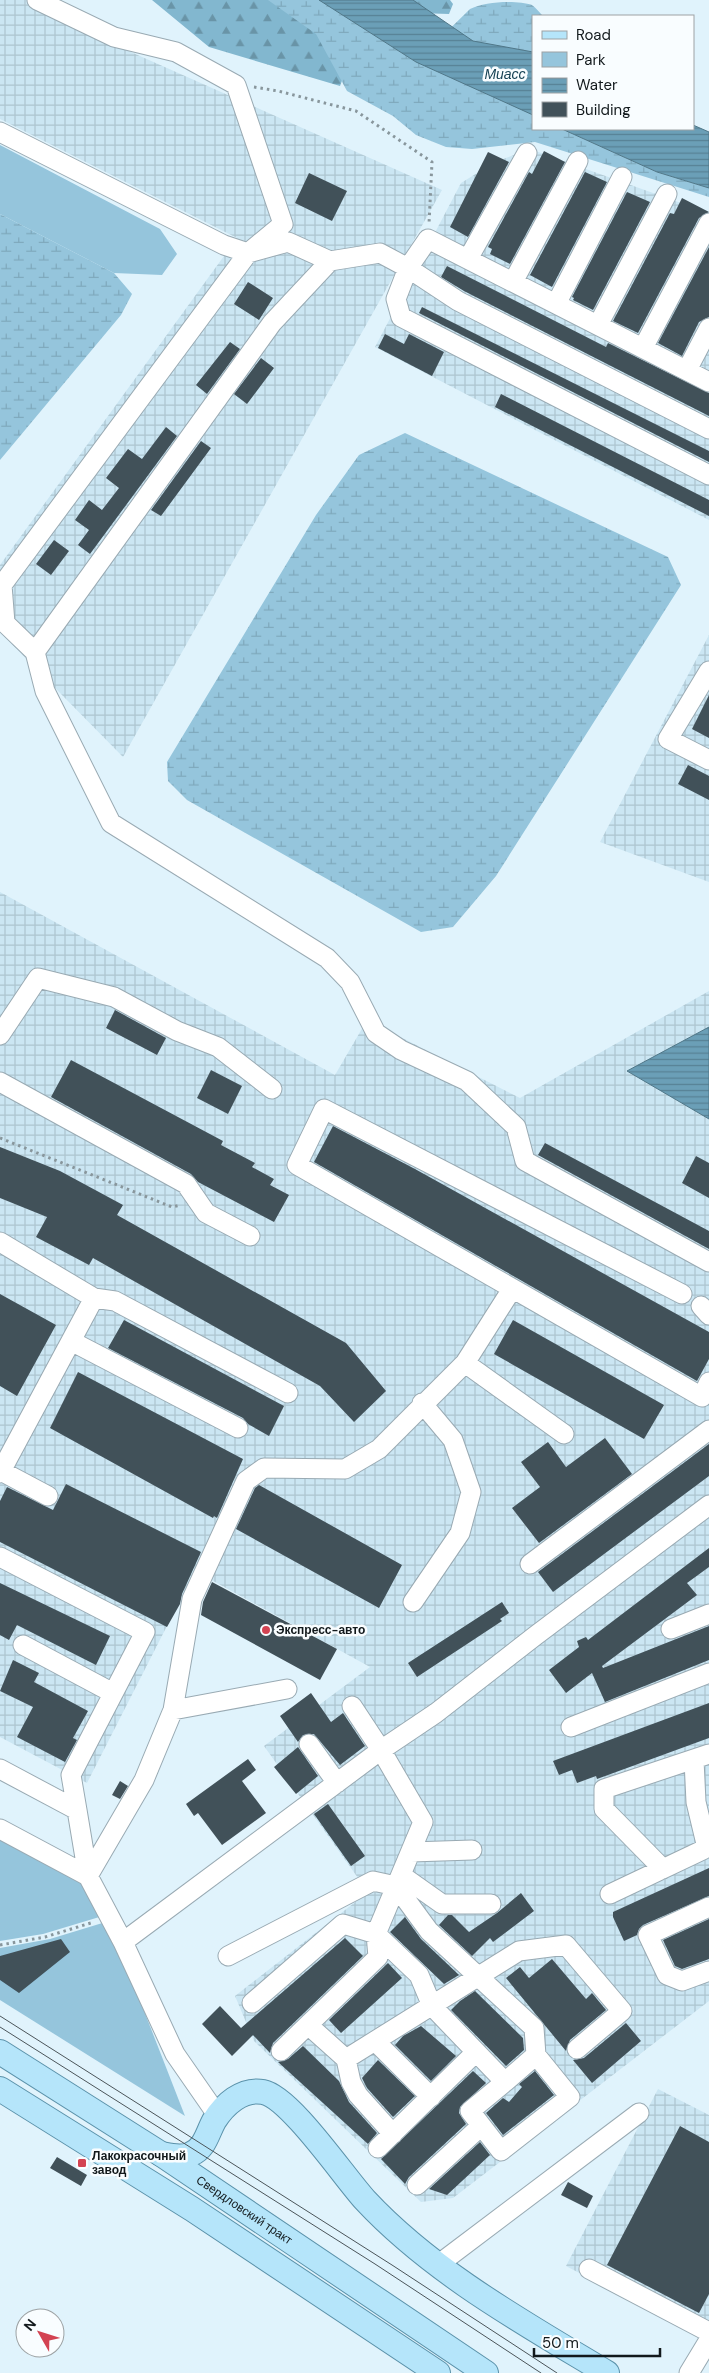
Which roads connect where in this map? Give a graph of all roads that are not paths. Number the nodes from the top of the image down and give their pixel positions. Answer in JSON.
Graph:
{"nodes":[{"id":1,"x":37,"y":0,"type":"edge"},
{"id":2,"x":0,"y":132,"type":"edge"},
{"id":3,"x":527,"y":153,"type":"dead end"},
{"id":4,"x":578,"y":161,"type":"dead end"},
{"id":5,"x":622,"y":177,"type":"dead end"},
{"id":6,"x":667,"y":194,"type":"dead end"},
{"id":7,"x":709,"y":223,"type":"edge"},
{"id":8,"x":248,"y":253,"type":"junction"},
{"id":9,"x":468,"y":259,"type":"junction"},
{"id":10,"x":330,"y":260,"type":"junction"},
{"id":11,"x":408,"y":268,"type":"junction"},
{"id":12,"x":513,"y":282,"type":"junction"},
{"id":13,"x":556,"y":304,"type":"junction"},
{"id":14,"x":598,"y":325,"type":"junction"},
{"id":15,"x":709,"y":328,"type":"edge"},
{"id":16,"x":643,"y":348,"type":"junction"},
{"id":17,"x":686,"y":370,"type":"junction"},
{"id":18,"x":709,"y":382,"type":"edge"},
{"id":19,"x":709,"y":430,"type":"edge"},
{"id":20,"x":709,"y":476,"type":"edge"},
{"id":21,"x":35,"y":652,"type":"junction"},
{"id":22,"x":709,"y":671,"type":"edge"},
{"id":23,"x":709,"y":760,"type":"edge"},
{"id":24,"x":0,"y":1035,"type":"edge"},
{"id":25,"x":0,"y":1082,"type":"edge"},
{"id":26,"x":272,"y":1089,"type":"dead end"},
{"id":27,"x":250,"y":1236,"type":"dead end"},
{"id":28,"x":0,"y":1242,"type":"edge"},
{"id":29,"x":709,"y":1262,"type":"edge"},
{"id":30,"x":512,"y":1289,"type":"junction"},
{"id":31,"x":682,"y":1294,"type":"dead end"},
{"id":32,"x":94,"y":1298,"type":"junction"},
{"id":33,"x":71,"y":1341,"type":"junction"},
{"id":34,"x":465,"y":1363,"type":"junction"},
{"id":35,"x":709,"y":1382,"type":"edge"},
{"id":36,"x":288,"y":1393,"type":"dead end"},
{"id":37,"x":422,"y":1403,"type":"junction"},
{"id":38,"x":238,"y":1428,"type":"dead end"},
{"id":39,"x":709,"y":1430,"type":"edge"},
{"id":40,"x":564,"y":1434,"type":"dead end"},
{"id":41,"x":1,"y":1472,"type":"edge"},
{"id":42,"x":48,"y":1496,"type":"dead end"},
{"id":43,"x":709,"y":1505,"type":"edge"},
{"id":44,"x":0,"y":1557,"type":"edge"},
{"id":45,"x":530,"y":1564,"type":"dead end"},
{"id":46,"x":413,"y":1602,"type":"dead end"},
{"id":47,"x":709,"y":1614,"type":"edge"},
{"id":48,"x":671,"y":1629,"type":"dead end"},
{"id":49,"x":23,"y":1645,"type":"dead end"},
{"id":50,"x":709,"y":1673,"type":"edge"},
{"id":51,"x":287,"y":1689,"type":"dead end"},
{"id":52,"x":113,"y":1693,"type":"junction"},
{"id":53,"x":352,"y":1706,"type":"dead end"},
{"id":54,"x":173,"y":1710,"type":"junction"},
{"id":55,"x":570,"y":1727,"type":"dead end"},
{"id":56,"x":309,"y":1744,"type":"dead end"},
{"id":57,"x":381,"y":1750,"type":"junction"},
{"id":58,"x":702,"y":1757,"type":"edge"},
{"id":59,"x":0,"y":1769,"type":"edge"},
{"id":60,"x":338,"y":1783,"type":"junction"},
{"id":61,"x":76,"y":1810,"type":"junction"},
{"id":62,"x":0,"y":1829,"type":"edge"},
{"id":63,"x":708,"y":1848,"type":"edge"},
{"id":64,"x":472,"y":1850,"type":"dead end"},
{"id":65,"x":411,"y":1852,"type":"junction"},
{"id":66,"x":663,"y":1869,"type":"junction"},
{"id":67,"x":88,"y":1876,"type":"junction"},
{"id":68,"x":399,"y":1881,"type":"junction"},
{"id":69,"x":610,"y":1894,"type":"dead end"},
{"id":70,"x":490,"y":1904,"type":"dead end"},
{"id":71,"x":709,"y":1907,"type":"edge"},
{"id":72,"x":376,"y":1934,"type":"junction"},
{"id":73,"x":123,"y":1942,"type":"junction"},
{"id":74,"x":228,"y":1956,"type":"dead end"},
{"id":75,"x":709,"y":1970,"type":"edge"},
{"id":76,"x":479,"y":1976,"type":"junction"},
{"id":77,"x":252,"y":2003,"type":"dead end"},
{"id":78,"x":432,"y":2006,"type":"junction"},
{"id":79,"x":308,"y":2024,"type":"junction"},
{"id":80,"x":375,"y":2041,"type":"junction"},
{"id":81,"x":577,"y":2049,"type":"dead end"},
{"id":82,"x":281,"y":2051,"type":"dead end"},
{"id":83,"x":0,"y":2052,"type":"edge"},
{"id":84,"x":476,"y":2052,"type":"junction"},
{"id":85,"x":536,"y":2055,"type":"junction"},
{"id":86,"x":346,"y":2059,"type":"junction"},
{"id":87,"x":505,"y":2082,"type":"junction"},
{"id":88,"x":0,"y":2089,"type":"edge"},
{"id":89,"x":431,"y":2097,"type":"junction"},
{"id":90,"x":639,"y":2113,"type":"dead end"},
{"id":91,"x":218,"y":2116,"type":"junction"},
{"id":92,"x":481,"y":2126,"type":"junction"},
{"id":93,"x":392,"y":2134,"type":"junction"},
{"id":94,"x":203,"y":2145,"type":"junction"},
{"id":95,"x":378,"y":2148,"type":"dead end"},
{"id":96,"x":161,"y":2154,"type":"junction"},
{"id":97,"x":417,"y":2185,"type":"dead end"},
{"id":98,"x":226,"y":2198,"type":"junction"},
{"id":99,"x":438,"y":2264,"type":"junction"},
{"id":100,"x":588,"y":2269,"type":"dead end"},
{"id":101,"x":709,"y":2332,"type":"edge"},
{"id":102,"x":709,"y":2340,"type":"edge"},
{"id":103,"x":438,"y":2373,"type":"edge"},
{"id":104,"x":486,"y":2373,"type":"edge"},
{"id":105,"x":607,"y":2373,"type":"edge"},
{"id":106,"x":689,"y":2373,"type":"edge"}],
"edges":[{"from":1,"to":8,"type":"lane"},
{"from":2,"to":8,"type":"lane"},
{"from":3,"to":9,"type":"lane"},
{"from":4,"to":12,"type":"lane"},
{"from":5,"to":13,"type":"lane"},
{"from":6,"to":14,"type":"lane"},
{"from":7,"to":16,"type":"lane"},
{"from":8,"to":10,"type":"lane"},
{"from":8,"to":21,"type":"lane"},
{"from":9,"to":11,"type":"lane"},
{"from":9,"to":12,"type":"lane"},
{"from":10,"to":11,"type":"lane"},
{"from":10,"to":21,"type":"lane"},
{"from":11,"to":19,"type":"lane"},
{"from":11,"to":20,"type":"lane"},
{"from":12,"to":13,"type":"lane"},
{"from":13,"to":14,"type":"lane"},
{"from":14,"to":16,"type":"lane"},
{"from":15,"to":17,"type":"lane"},
{"from":16,"to":17,"type":"lane"},
{"from":17,"to":18,"type":"lane"},
{"from":21,"to":29,"type":"lane"},
{"from":22,"to":23,"type":"lane"},
{"from":24,"to":26,"type":"lane"},
{"from":25,"to":27,"type":"lane"},
{"from":28,"to":32,"type":"lane"},
{"from":30,"to":31,"type":"lane"},
{"from":30,"to":34,"type":"lane"},
{"from":30,"to":35,"type":"lane"},
{"from":32,"to":33,"type":"lane"},
{"from":32,"to":36,"type":"lane"},
{"from":33,"to":38,"type":"lane"},
{"from":33,"to":41,"type":"lane"},
{"from":34,"to":37,"type":"lane"},
{"from":34,"to":40,"type":"lane"},
{"from":37,"to":46,"type":"lane"},
{"from":37,"to":54,"type":"lane"},
{"from":39,"to":45,"type":"lane"},
{"from":41,"to":42,"type":"lane"},
{"from":43,"to":57,"type":"lane"},
{"from":44,"to":52,"type":"lane"},
{"from":47,"to":48,"type":"lane"},
{"from":49,"to":52,"type":"lane"},
{"from":50,"to":55,"type":"lane"},
{"from":51,"to":54,"type":"lane"},
{"from":52,"to":61,"type":"lane"},
{"from":53,"to":57,"type":"lane"},
{"from":54,"to":67,"type":"lane"},
{"from":56,"to":60,"type":"lane"},
{"from":57,"to":60,"type":"lane"},
{"from":57,"to":65,"type":"lane"},
{"from":58,"to":63,"type":"lane"},
{"from":58,"to":66,"type":"lane"},
{"from":59,"to":61,"type":"lane"},
{"from":60,"to":73,"type":"lane"},
{"from":61,"to":67,"type":"lane"},
{"from":62,"to":67,"type":"lane"},
{"from":63,"to":66,"type":"lane"},
{"from":64,"to":65,"type":"lane"},
{"from":65,"to":68,"type":"lane"},
{"from":66,"to":69,"type":"lane"},
{"from":67,"to":73,"type":"lane"},
{"from":68,"to":70,"type":"lane"},
{"from":68,"to":72,"type":"lane"},
{"from":68,"to":74,"type":"lane"},
{"from":68,"to":76,"type":"lane"},
{"from":71,"to":75,"type":"lane"},
{"from":72,"to":77,"type":"lane"},
{"from":72,"to":78,"type":"lane"},
{"from":72,"to":79,"type":"lane"},
{"from":73,"to":91,"type":"lane"},
{"from":76,"to":78,"type":"lane"},
{"from":76,"to":81,"type":"lane"},
{"from":76,"to":85,"type":"lane"},
{"from":78,"to":80,"type":"lane"},
{"from":78,"to":84,"type":"lane"},
{"from":79,"to":82,"type":"lane"},
{"from":79,"to":86,"type":"lane"},
{"from":80,"to":86,"type":"lane"},
{"from":80,"to":89,"type":"lane"},
{"from":83,"to":96,"type":"main road","name":"Свердловский тракт"},
{"from":84,"to":87,"type":"lane"},
{"from":84,"to":89,"type":"lane"},
{"from":85,"to":87,"type":"lane"},
{"from":85,"to":92,"type":"lane"},
{"from":86,"to":93,"type":"lane"},
{"from":87,"to":92,"type":"lane"},
{"from":88,"to":103,"type":"main road"},
{"from":89,"to":93,"type":"lane"},
{"from":90,"to":99,"type":"lane"},
{"from":91,"to":94,"type":"main road"},
{"from":91,"to":99,"type":"main road"},
{"from":92,"to":97,"type":"lane"},
{"from":93,"to":95,"type":"lane"},
{"from":94,"to":96,"type":"main road"},
{"from":94,"to":98,"type":"main road"},
{"from":96,"to":98,"type":"main road","name":"Свердловский тракт"},
{"from":98,"to":104,"type":"main road","name":"Свердловский тракт"},
{"from":99,"to":105,"type":"main road"},
{"from":100,"to":101,"type":"lane"},
{"from":102,"to":106,"type":"lane"}]}
